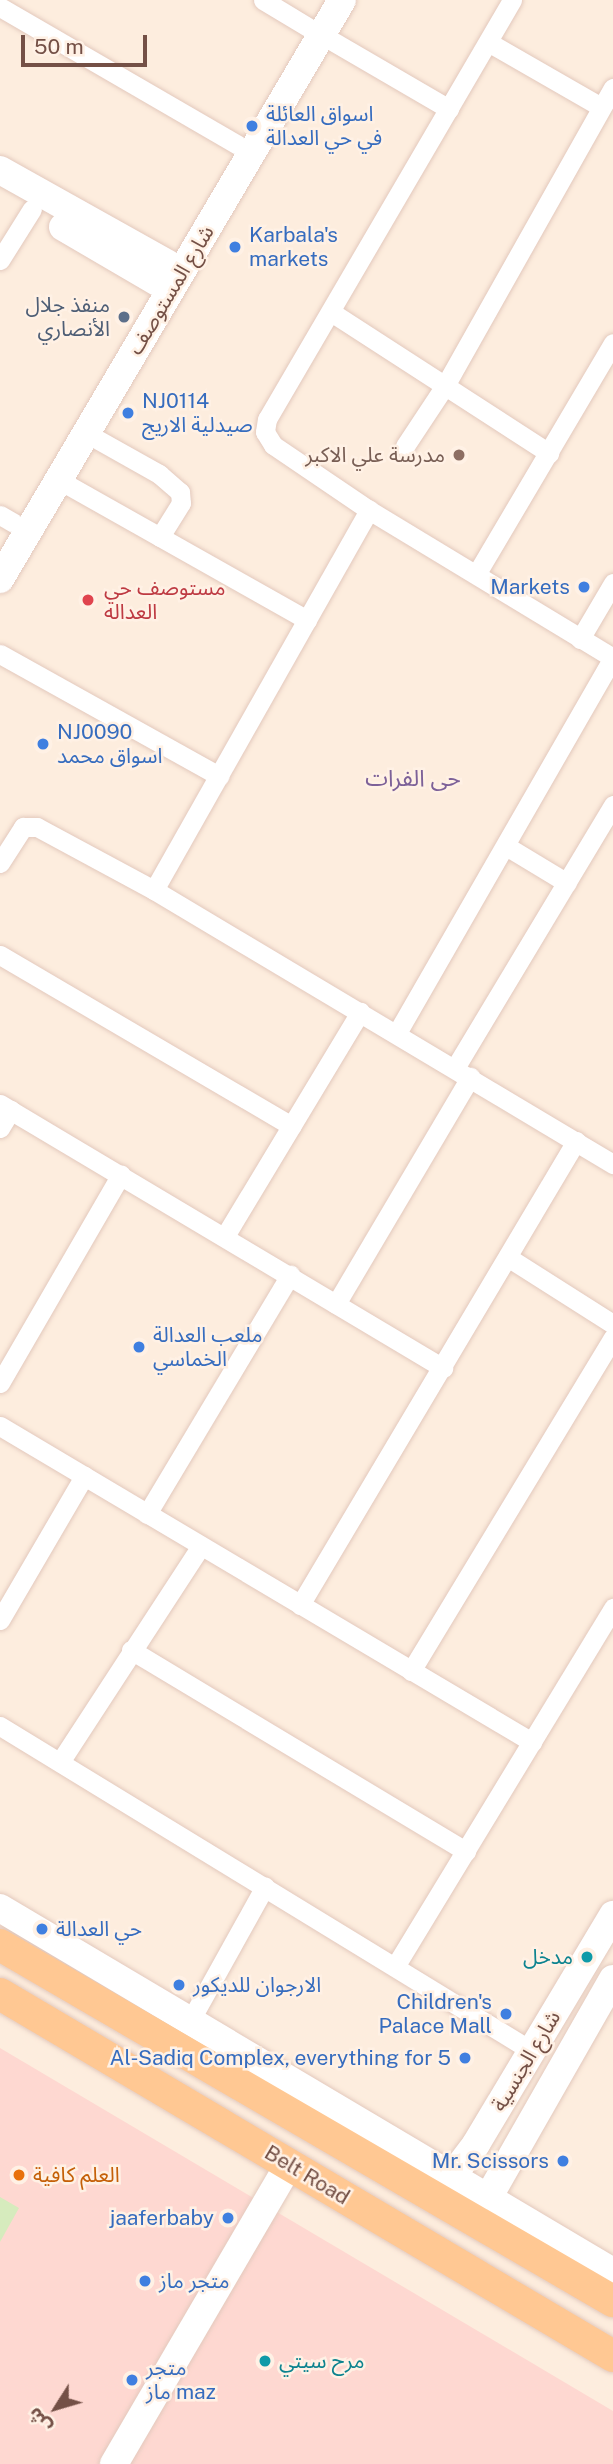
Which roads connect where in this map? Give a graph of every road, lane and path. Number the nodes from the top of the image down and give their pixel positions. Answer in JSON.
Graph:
{"nodes":[{"id":1,"x":262,"y":0,"type":"edge"},
{"id":2,"x":324,"y":0,"type":"edge"},
{"id":3,"x":342,"y":0,"type":"edge"},
{"id":4,"x":512,"y":0,"type":"edge"},
{"id":5,"x":0,"y":7,"type":"edge"},
{"id":6,"x":315,"y":31,"type":"junction"},
{"id":7,"x":488,"y":42,"type":"junction"},
{"id":8,"x":613,"y":88,"type":"edge"},
{"id":9,"x":601,"y":107,"type":"junction"},
{"id":10,"x":449,"y":109,"type":"junction"},
{"id":11,"x":267,"y":112,"type":"junction"},
{"id":12,"x":238,"y":145,"type":"junction"},
{"id":13,"x":0,"y":170,"type":"edge"},
{"id":14,"x":0,"y":190,"type":"edge"},
{"id":15,"x":36,"y":201,"type":"junction"},
{"id":16,"x":0,"y":260,"type":"edge"},
{"id":17,"x":162,"y":273,"type":"junction"},
{"id":18,"x":331,"y":312,"type":"junction"},
{"id":19,"x":613,"y":345,"type":"edge"},
{"id":20,"x":446,"y":384,"type":"junction"},
{"id":21,"x":86,"y":433,"type":"junction"},
{"id":22,"x":405,"y":446,"type":"dead end"},
{"id":23,"x":549,"y":453,"type":"junction"},
{"id":24,"x":59,"y":480,"type":"junction"},
{"id":25,"x":369,"y":510,"type":"junction"},
{"id":26,"x":5,"y":528,"type":"edge"},
{"id":27,"x":160,"y":537,"type":"junction"},
{"id":28,"x":477,"y":573,"type":"junction"},
{"id":29,"x":0,"y":579,"type":"edge"},
{"id":30,"x":613,"y":583,"type":"edge"},
{"id":31,"x":307,"y":620,"type":"junction"},
{"id":32,"x":580,"y":639,"type":"junction"},
{"id":33,"x":0,"y":654,"type":"edge"},
{"id":34,"x":613,"y":658,"type":"edge"},
{"id":35,"x":219,"y":776,"type":"junction"},
{"id":36,"x":613,"y":805,"type":"edge"},
{"id":37,"x":506,"y":846,"type":"junction"},
{"id":38,"x":0,"y":863,"type":"edge"},
{"id":39,"x":566,"y":883,"type":"junction"},
{"id":40,"x":155,"y":890,"type":"junction"},
{"id":41,"x":0,"y":955,"type":"edge"},
{"id":42,"x":360,"y":1012,"type":"junction"},
{"id":43,"x":397,"y":1033,"type":"junction"},
{"id":44,"x":462,"y":1072,"type":"junction"},
{"id":45,"x":6,"y":1107,"type":"edge"},
{"id":46,"x":292,"y":1126,"type":"junction"},
{"id":47,"x":0,"y":1128,"type":"edge"},
{"id":48,"x":576,"y":1141,"type":"junction"},
{"id":49,"x":613,"y":1164,"type":"edge"},
{"id":50,"x":121,"y":1174,"type":"junction"},
{"id":51,"x":225,"y":1236,"type":"junction"},
{"id":52,"x":509,"y":1258,"type":"junction"},
{"id":53,"x":290,"y":1275,"type":"junction"},
{"id":54,"x":336,"y":1304,"type":"junction"},
{"id":55,"x":613,"y":1324,"type":"edge"},
{"id":56,"x":613,"y":1337,"type":"edge"},
{"id":57,"x":443,"y":1368,"type":"junction"},
{"id":58,"x":0,"y":1383,"type":"edge"},
{"id":59,"x":0,"y":1426,"type":"edge"},
{"id":60,"x":84,"y":1476,"type":"junction"},
{"id":61,"x":147,"y":1514,"type":"junction"},
{"id":62,"x":201,"y":1546,"type":"junction"},
{"id":63,"x":300,"y":1605,"type":"junction"},
{"id":64,"x":613,"y":1608,"type":"edge"},
{"id":65,"x":0,"y":1620,"type":"edge"},
{"id":66,"x":131,"y":1650,"type":"junction"},
{"id":67,"x":411,"y":1671,"type":"junction"},
{"id":68,"x":0,"y":1726,"type":"edge"},
{"id":69,"x":532,"y":1742,"type":"junction"},
{"id":70,"x":60,"y":1762,"type":"junction"},
{"id":71,"x":466,"y":1851,"type":"junction"},
{"id":72,"x":265,"y":1886,"type":"junction"},
{"id":73,"x":0,"y":1908,"type":"edge"},
{"id":74,"x":613,"y":1915,"type":"edge"},
{"id":75,"x":0,"y":1945,"type":"edge"},
{"id":76,"x":31,"y":1963,"type":"junction"},
{"id":77,"x":396,"y":1965,"type":"junction"},
{"id":78,"x":613,"y":1979,"type":"edge"},
{"id":79,"x":6,"y":1998,"type":"edge"},
{"id":80,"x":95,"y":2001,"type":"junction"},
{"id":81,"x":190,"y":2021,"type":"junction"},
{"id":82,"x":79,"y":2040,"type":"junction"},
{"id":83,"x":532,"y":2051,"type":"junction"},
{"id":84,"x":289,"y":2165,"type":"junction"},
{"id":85,"x":452,"y":2176,"type":"junction"},
{"id":86,"x":421,"y":2188,"type":"junction"},
{"id":87,"x":488,"y":2198,"type":"junction"},
{"id":88,"x":500,"y":2234,"type":"junction"},
{"id":89,"x":610,"y":2286,"type":"edge"},
{"id":90,"x":613,"y":2356,"type":"edge"},
{"id":91,"x":114,"y":2464,"type":"edge"}],
"edges":[{"from":1,"to":6,"type":"street"},
{"from":2,"to":6,"type":"street","name":"شارع المستوصف"},
{"from":3,"to":6,"type":"street","name":"شارع المستوصف"},
{"from":4,"to":7,"type":"street"},
{"from":5,"to":12,"type":"street"},
{"from":6,"to":10,"type":"street"},
{"from":6,"to":11,"type":"street","name":"شارع المستوصف"},
{"from":7,"to":9,"type":"street"},
{"from":7,"to":10,"type":"street"},
{"from":8,"to":9,"type":"street"},
{"from":9,"to":20,"type":"street"},
{"from":10,"to":18,"type":"street"},
{"from":11,"to":12,"type":"street","name":"شارع المستوصف"},
{"from":11,"to":21,"type":"street","name":"شارع المستوصف"},
{"from":12,"to":17,"type":"street","name":"شارع المستوصف"},
{"from":13,"to":15,"type":"street"},
{"from":14,"to":15,"type":"street"},
{"from":15,"to":16,"type":"street"},
{"from":15,"to":17,"type":"street"},
{"from":17,"to":26,"type":"street","name":"شارع المستوصف"},
{"from":18,"to":20,"type":"street"},
{"from":18,"to":25,"type":"street"},
{"from":19,"to":23,"type":"street"},
{"from":20,"to":22,"type":"street"},
{"from":20,"to":23,"type":"street"},
{"from":21,"to":24,"type":"street","name":"شارع المستوصف"},
{"from":21,"to":27,"type":"street"},
{"from":23,"to":28,"type":"street"},
{"from":24,"to":27,"type":"street"},
{"from":24,"to":29,"type":"street","name":"شارع المستوصف"},
{"from":25,"to":28,"type":"street"},
{"from":25,"to":31,"type":"street"},
{"from":27,"to":31,"type":"street"},
{"from":28,"to":32,"type":"street"},
{"from":30,"to":32,"type":"street"},
{"from":31,"to":35,"type":"street"},
{"from":32,"to":34,"type":"street"},
{"from":33,"to":35,"type":"street"},
{"from":34,"to":37,"type":"street"},
{"from":35,"to":40,"type":"street"},
{"from":36,"to":39,"type":"street"},
{"from":37,"to":39,"type":"street"},
{"from":37,"to":43,"type":"street"},
{"from":38,"to":40,"type":"street"},
{"from":39,"to":44,"type":"street"},
{"from":40,"to":42,"type":"street"},
{"from":41,"to":46,"type":"street"},
{"from":42,"to":43,"type":"street"},
{"from":42,"to":46,"type":"street"},
{"from":43,"to":44,"type":"street"},
{"from":44,"to":48,"type":"street"},
{"from":44,"to":54,"type":"street"},
{"from":45,"to":47,"type":"street"},
{"from":45,"to":50,"type":"street"},
{"from":46,"to":51,"type":"street"},
{"from":48,"to":49,"type":"street"},
{"from":48,"to":52,"type":"street"},
{"from":50,"to":51,"type":"street"},
{"from":50,"to":58,"type":"street"},
{"from":51,"to":53,"type":"street"},
{"from":52,"to":55,"type":"street"},
{"from":52,"to":57,"type":"street"},
{"from":53,"to":54,"type":"street"},
{"from":53,"to":61,"type":"street"},
{"from":54,"to":57,"type":"street"},
{"from":56,"to":67,"type":"street"},
{"from":57,"to":63,"type":"street"},
{"from":59,"to":60,"type":"street"},
{"from":60,"to":61,"type":"street"},
{"from":60,"to":65,"type":"street"},
{"from":61,"to":62,"type":"street"},
{"from":62,"to":63,"type":"street"},
{"from":62,"to":66,"type":"street"},
{"from":63,"to":67,"type":"street"},
{"from":64,"to":69,"type":"street"},
{"from":66,"to":70,"type":"street"},
{"from":66,"to":71,"type":"street"},
{"from":67,"to":69,"type":"street"},
{"from":68,"to":70,"type":"street"},
{"from":69,"to":71,"type":"street"},
{"from":70,"to":72,"type":"street"},
{"from":71,"to":77,"type":"street"},
{"from":72,"to":77,"type":"street"},
{"from":72,"to":81,"type":"street"},
{"from":73,"to":81,"type":"street"},
{"from":74,"to":83,"type":"street","name":"شارع الجنسية"},
{"from":75,"to":76,"type":"main road"},
{"from":76,"to":79,"type":"main road"},
{"from":76,"to":80,"type":"main road"},
{"from":77,"to":83,"type":"street"},
{"from":78,"to":87,"type":"street","name":"شارع الجنسية"},
{"from":79,"to":82,"type":"main road","name":"Belt Road"},
{"from":80,"to":82,"type":"main road"},
{"from":80,"to":86,"type":"main road"},
{"from":81,"to":85,"type":"street"},
{"from":82,"to":84,"type":"main road","name":"Belt Road"},
{"from":83,"to":85,"type":"street","name":"شارع الجنسية"},
{"from":84,"to":90,"type":"main road","name":"Belt Road"},
{"from":84,"to":91,"type":"street"},
{"from":85,"to":86,"type":"street"},
{"from":85,"to":87,"type":"street"},
{"from":86,"to":88,"type":"main road"},
{"from":87,"to":88,"type":"street"},
{"from":87,"to":89,"type":"street"},
{"from":88,"to":89,"type":"main road"}]}
